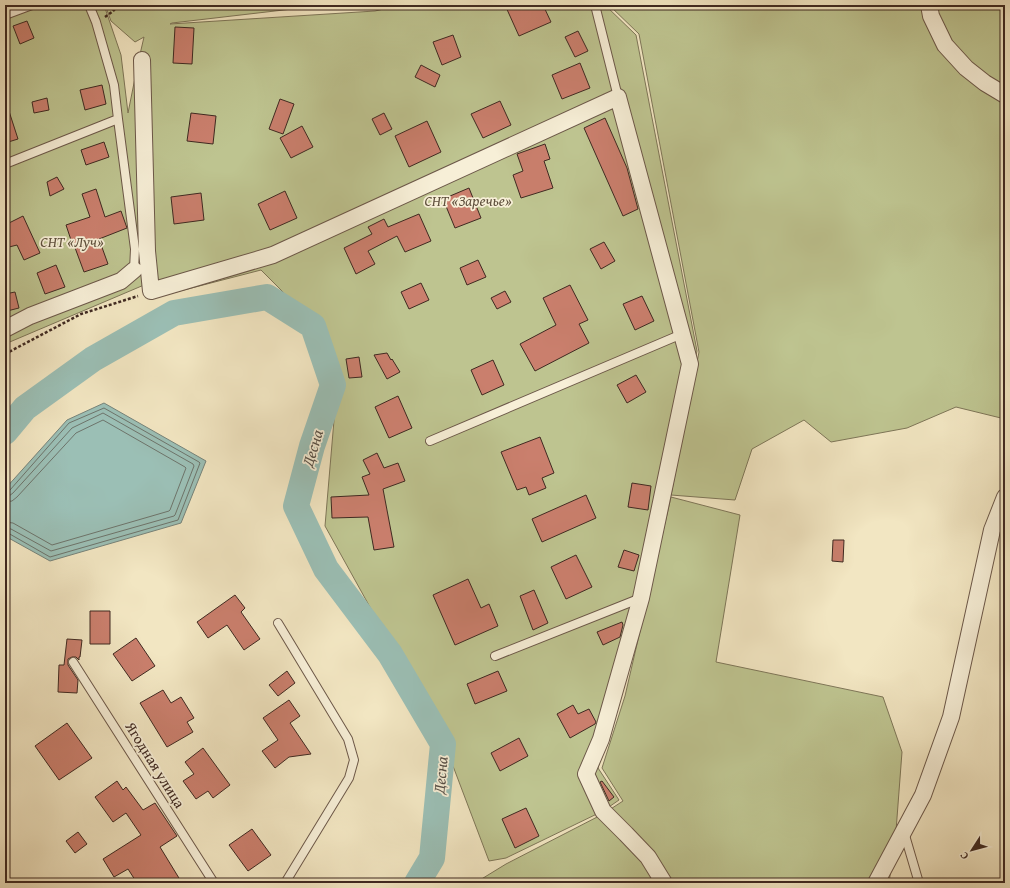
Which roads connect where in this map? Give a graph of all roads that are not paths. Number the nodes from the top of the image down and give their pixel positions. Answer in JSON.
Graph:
{"nodes":[{"id":1,"x":32,"y":5,"type":"edge"},
{"id":2,"x":89,"y":5,"type":"edge"},
{"id":3,"x":595,"y":5,"type":"edge"},
{"id":4,"x":929,"y":5,"type":"edge"},
{"id":5,"x":5,"y":15,"type":"edge"},
{"id":6,"x":142,"y":60,"type":"dead end"},
{"id":7,"x":1005,"y":95,"type":"edge"},
{"id":8,"x":618,"y":97,"type":"junction"},
{"id":9,"x":118,"y":119,"type":"junction"},
{"id":10,"x":5,"y":164,"type":"edge"},
{"id":11,"x":134,"y":270,"type":"joint"},
{"id":12,"x":5,"y":328,"type":"edge"},
{"id":13,"x":682,"y":334,"type":"junction"},
{"id":14,"x":430,"y":441,"type":"dead end"},
{"id":15,"x":1005,"y":497,"type":"edge"},
{"id":16,"x":641,"y":598,"type":"junction"},
{"id":17,"x":278,"y":623,"type":"dead end"},
{"id":18,"x":495,"y":656,"type":"dead end"},
{"id":19,"x":73,"y":662,"type":"dead end"},
{"id":20,"x":904,"y":832,"type":"junction"},
{"id":21,"x":214,"y":883,"type":"edge"},
{"id":22,"x":285,"y":883,"type":"edge"},
{"id":23,"x":664,"y":883,"type":"edge"},
{"id":24,"x":876,"y":883,"type":"edge"},
{"id":25,"x":919,"y":883,"type":"edge"}],
"edges":[{"from":1,"to":5,"type":"lane"},
{"from":2,"to":9,"type":"lane"},
{"from":3,"to":8,"type":"lane"},
{"from":4,"to":7,"type":"street"},
{"from":6,"to":8,"type":"street"},
{"from":8,"to":13,"type":"street"},
{"from":9,"to":10,"type":"lane"},
{"from":9,"to":11,"type":"lane"},
{"from":11,"to":12,"type":"street"},
{"from":13,"to":14,"type":"lane"},
{"from":13,"to":16,"type":"street"},
{"from":15,"to":20,"type":"street"},
{"from":16,"to":18,"type":"lane"},
{"from":16,"to":23,"type":"street"},
{"from":17,"to":22,"type":"lane"},
{"from":19,"to":21,"type":"lane","name":"Ягодная улица"},
{"from":20,"to":24,"type":"street"},
{"from":20,"to":25,"type":"lane"}]}
